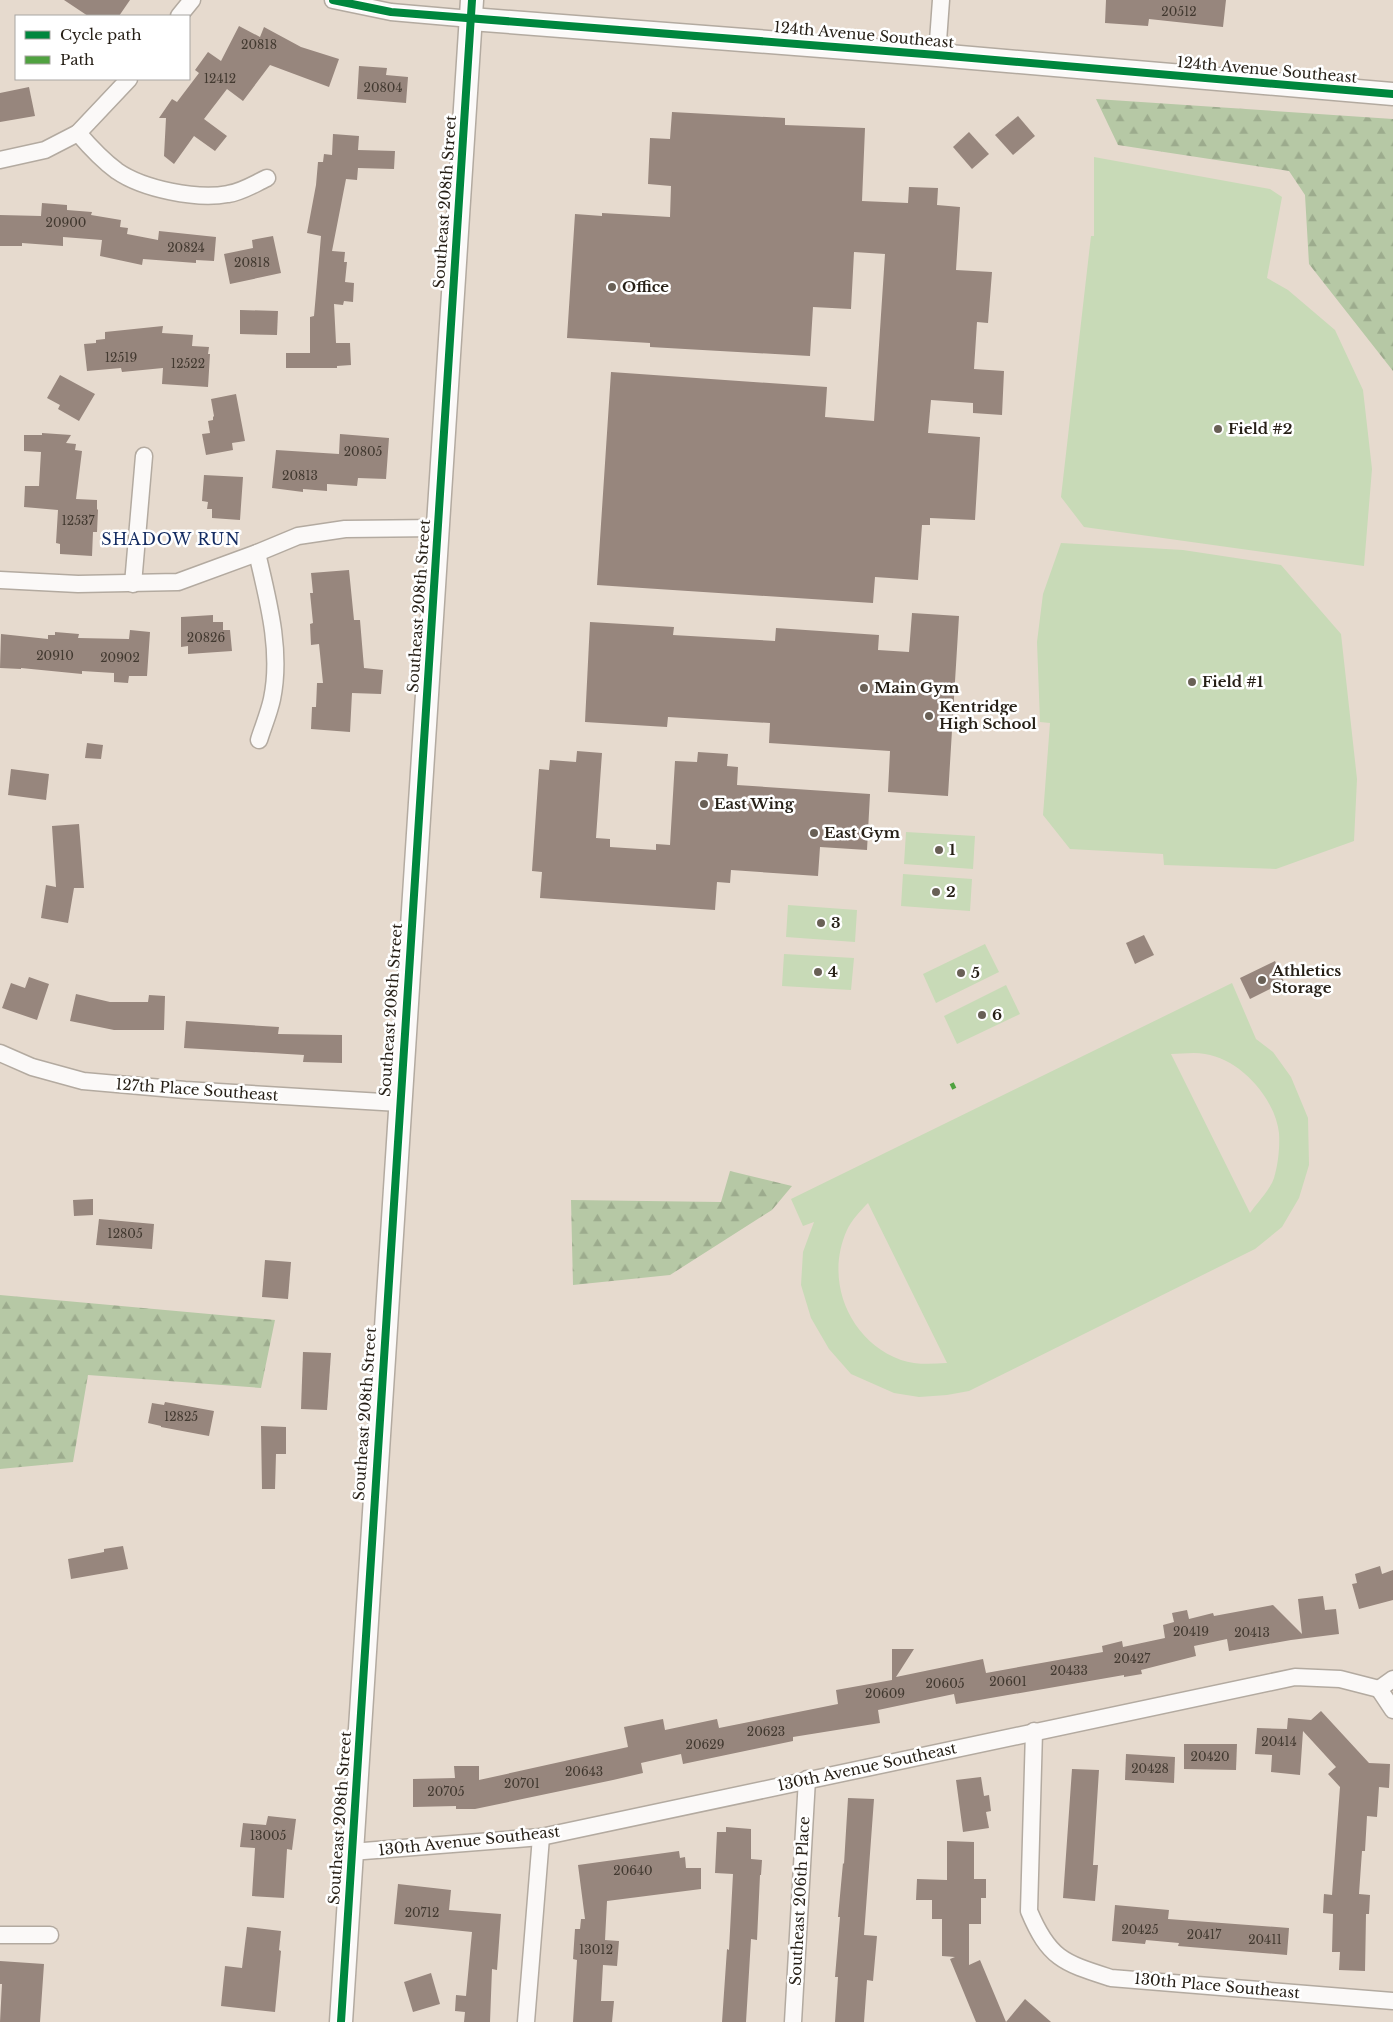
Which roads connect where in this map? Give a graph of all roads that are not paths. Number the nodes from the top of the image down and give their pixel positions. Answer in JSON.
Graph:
{"nodes":[{"id":1,"x":192,"y":0,"type":"edge"},
{"id":2,"x":333,"y":0,"type":"edge"},
{"id":3,"x":941,"y":0,"type":"edge"},
{"id":4,"x":471,"y":9,"type":"edge"},
{"id":5,"x":180,"y":15,"type":"edge"},
{"id":6,"x":937,"y":55,"type":"junction"},
{"id":7,"x":127,"y":80,"type":"edge"},
{"id":8,"x":1393,"y":94,"type":"edge"},
{"id":9,"x":78,"y":134,"type":"junction"},
{"id":10,"x":0,"y":160,"type":"edge"},
{"id":11,"x":267,"y":178,"type":"dead end"},
{"id":12,"x":144,"y":456,"type":"dead end"},
{"id":13,"x":438,"y":528,"type":"junction"},
{"id":14,"x":257,"y":553,"type":"junction"},
{"id":15,"x":0,"y":580,"type":"edge"},
{"id":16,"x":133,"y":584,"type":"junction"},
{"id":17,"x":259,"y":740,"type":"dead end"},
{"id":18,"x":0,"y":1053,"type":"edge"},
{"id":19,"x":399,"y":1103,"type":"junction"},
{"id":20,"x":1393,"y":1679,"type":"edge"},
{"id":21,"x":1380,"y":1690,"type":"junction"},
{"id":22,"x":1393,"y":1710,"type":"edge"},
{"id":23,"x":1034,"y":1731,"type":"junction"},
{"id":24,"x":807,"y":1779,"type":"junction"},
{"id":25,"x":541,"y":1837,"type":"junction"},
{"id":26,"x":351,"y":1852,"type":"junction"},
{"id":27,"x":0,"y":1935,"type":"edge"},
{"id":28,"x":50,"y":1935,"type":"dead end"},
{"id":29,"x":1393,"y":2001,"type":"edge"},
{"id":30,"x":340,"y":2022,"type":"edge"},
{"id":31,"x":526,"y":2022,"type":"edge"},
{"id":32,"x":792,"y":2022,"type":"edge"}],
"edges":[{"from":1,"to":5,"type":"street"},
{"from":2,"to":4,"type":"street","name":"124th Avenue Southeast"},
{"from":3,"to":6,"type":"street"},
{"from":4,"to":6,"type":"main road","name":"124th Avenue Southeast"},
{"from":4,"to":13,"type":"main road","name":"Southeast 208th Street"},
{"from":6,"to":8,"type":"main road","name":"124th Avenue Southeast"},
{"from":7,"to":9,"type":"street"},
{"from":9,"to":10,"type":"street"},
{"from":9,"to":11,"type":"street"},
{"from":12,"to":16,"type":"street"},
{"from":13,"to":14,"type":"street"},
{"from":13,"to":19,"type":"main road","name":"Southeast 208th Street"},
{"from":14,"to":16,"type":"street"},
{"from":14,"to":17,"type":"street"},
{"from":15,"to":16,"type":"street"},
{"from":18,"to":19,"type":"street","name":"127th Place Southeast"},
{"from":19,"to":26,"type":"main road","name":"Southeast 208th Street"},
{"from":20,"to":21,"type":"street"},
{"from":21,"to":22,"type":"street"},
{"from":21,"to":23,"type":"street","name":"130th Avenue Southeast"},
{"from":23,"to":24,"type":"street","name":"130th Avenue Southeast"},
{"from":23,"to":29,"type":"street","name":"130th Place Southeast"},
{"from":24,"to":25,"type":"street","name":"130th Avenue Southeast"},
{"from":24,"to":32,"type":"street","name":"Southeast 206th Place"},
{"from":25,"to":26,"type":"street","name":"130th Avenue Southeast"},
{"from":25,"to":31,"type":"street"},
{"from":26,"to":30,"type":"main road","name":"Southeast 208th Street"},
{"from":27,"to":28,"type":"street"}]}
